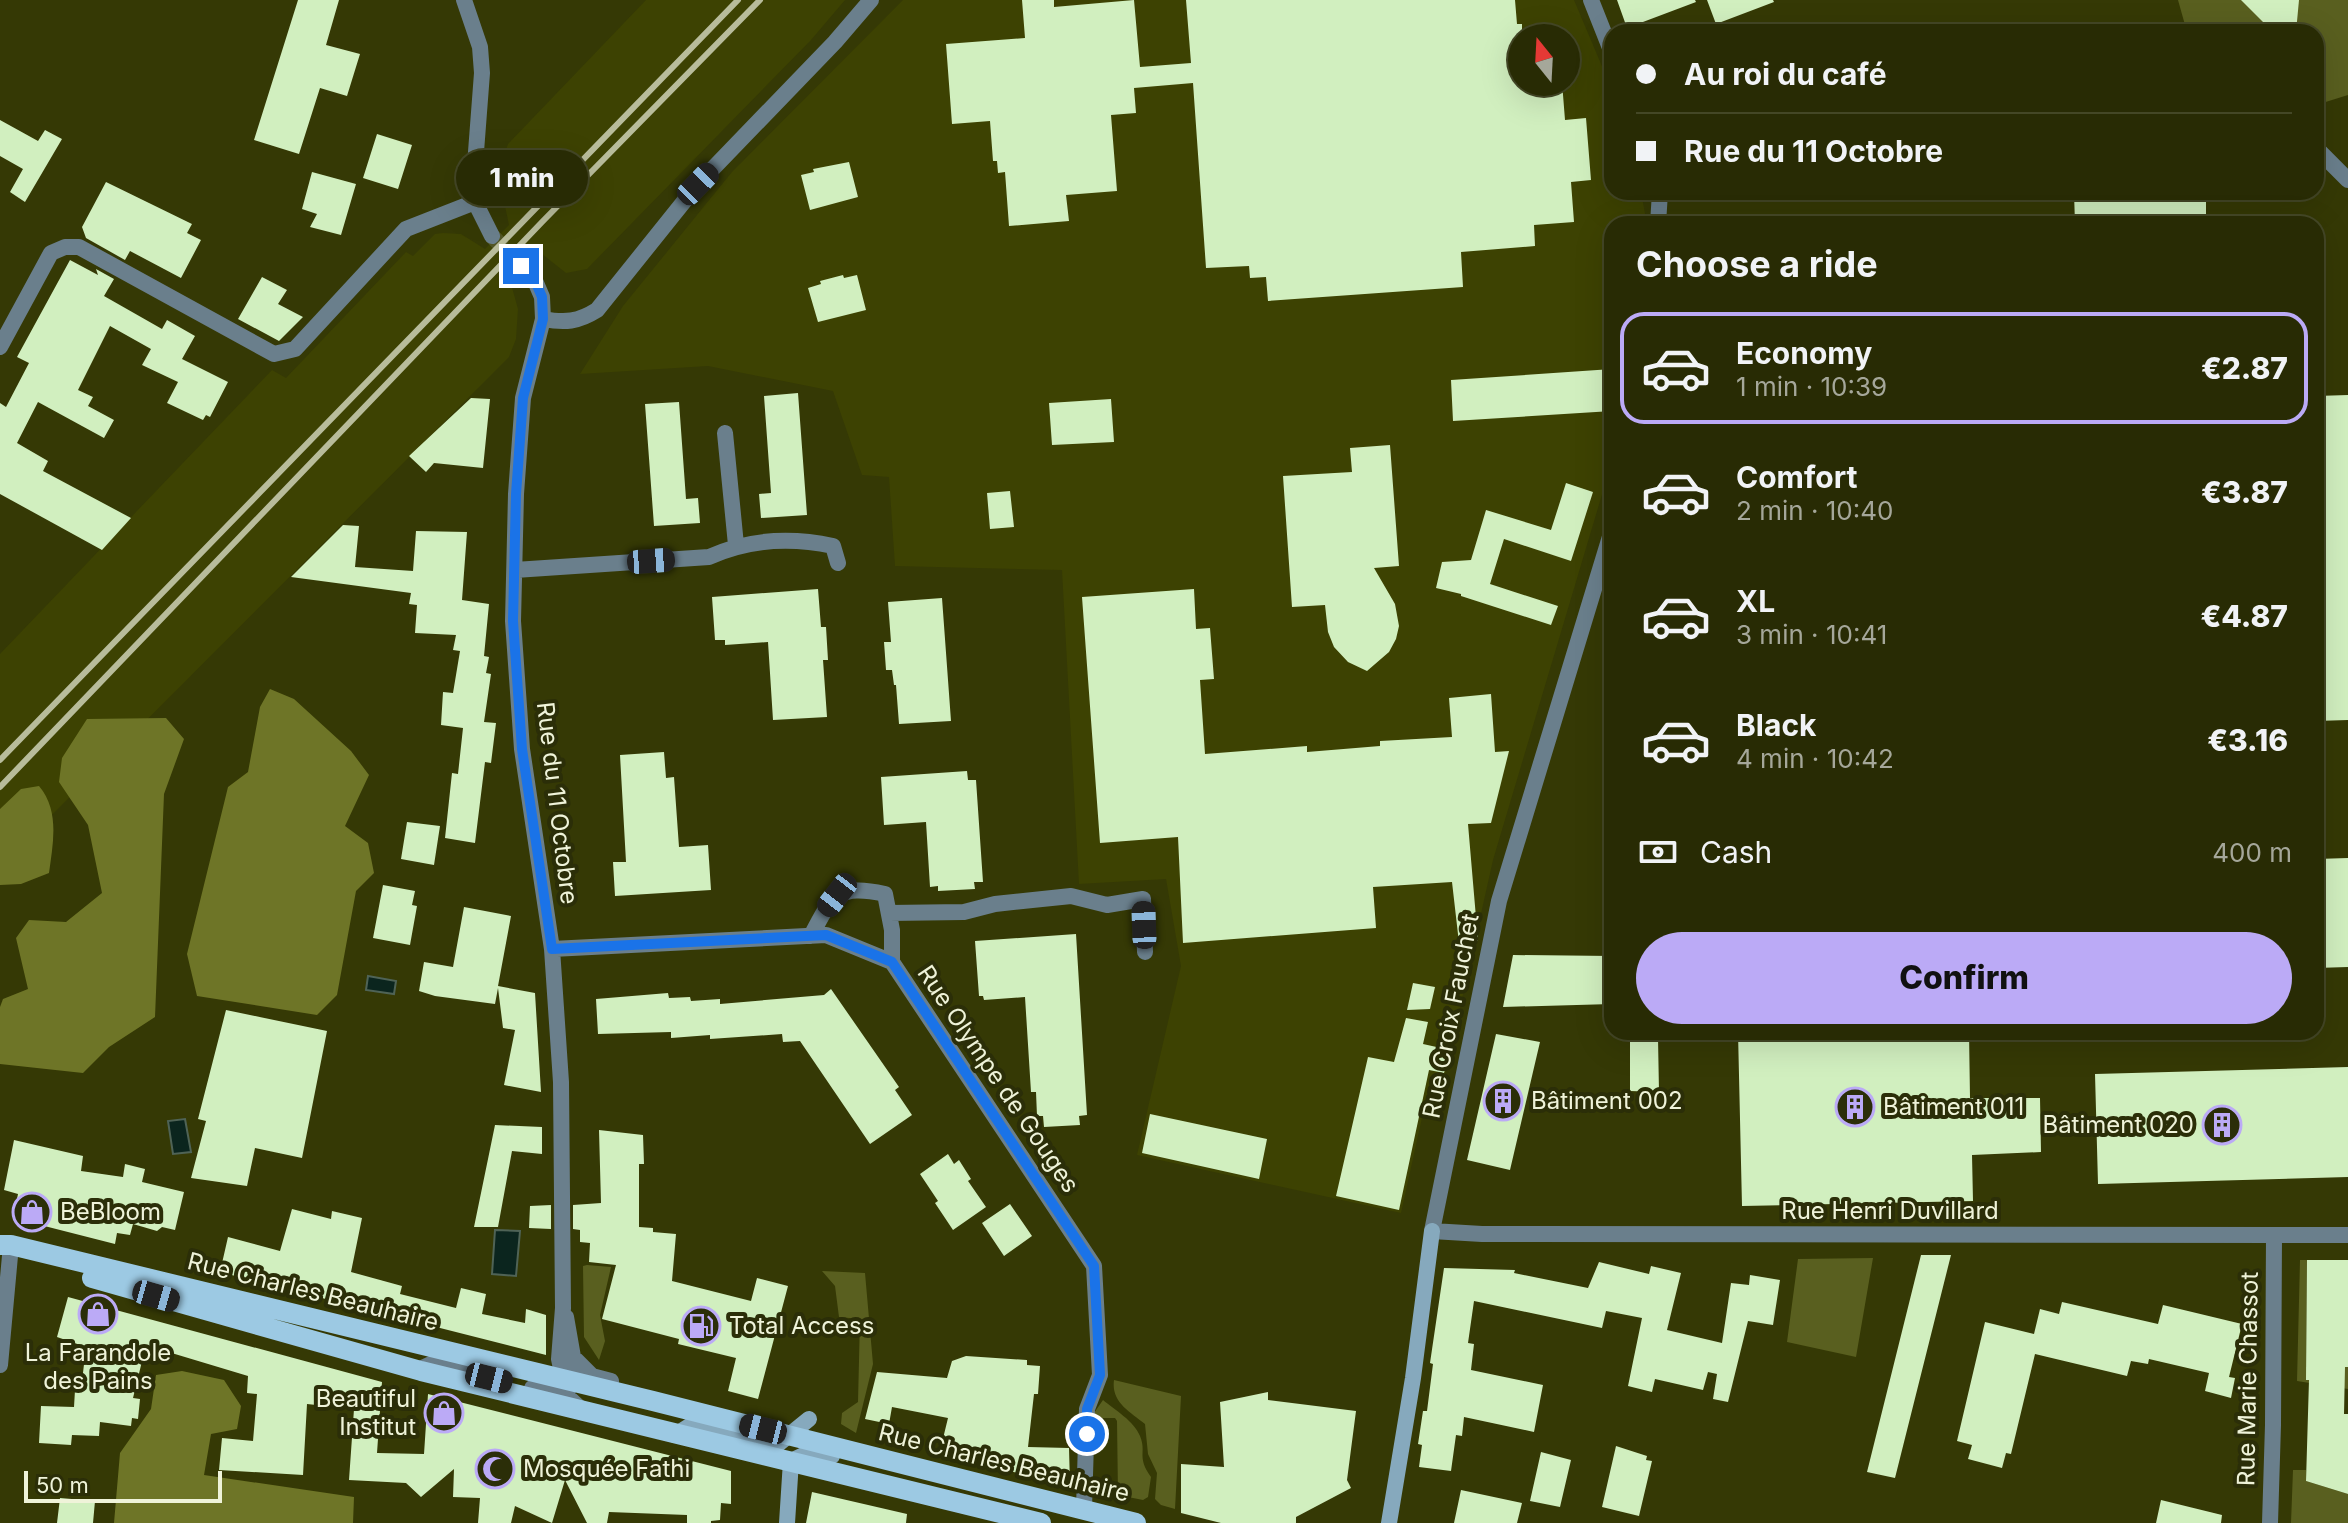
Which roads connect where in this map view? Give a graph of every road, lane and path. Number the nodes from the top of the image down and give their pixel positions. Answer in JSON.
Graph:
{"nodes":[{"id":1,"x":464,"y":0,"type":"edge"},
{"id":2,"x":871,"y":0,"type":"edge"},
{"id":3,"x":1591,"y":0,"type":"edge"},
{"id":4,"x":1604,"y":33,"type":"edge"},
{"id":5,"x":2324,"y":156,"type":"edge"},
{"id":6,"x":2348,"y":180,"type":"edge"},
{"id":7,"x":475,"y":202,"type":"junction"},
{"id":8,"x":492,"y":236,"type":"tunnel mouth"},
{"id":9,"x":521,"y":266,"type":"tunnel mouth"},
{"id":10,"x":543,"y":319,"type":"junction"},
{"id":11,"x":0,"y":347,"type":"edge"},
{"id":12,"x":725,"y":433,"type":"dead end"},
{"id":13,"x":736,"y":545,"type":"junction"},
{"id":14,"x":1604,"y":556,"type":"edge"},
{"id":15,"x":838,"y":563,"type":"dead end"},
{"id":16,"x":515,"y":570,"type":"junction"},
{"id":17,"x":889,"y":913,"type":"junction"},
{"id":18,"x":811,"y":936,"type":"junction"},
{"id":19,"x":552,"y":949,"type":"junction"},
{"id":20,"x":1145,"y":952,"type":"dead end"},
{"id":21,"x":892,"y":962,"type":"junction"},
{"id":22,"x":1432,"y":1231,"type":"junction"},
{"id":23,"x":2348,"y":1235,"type":"edge"},
{"id":24,"x":2274,"y":1236,"type":"junction"},
{"id":25,"x":5,"y":1249,"type":"edge"},
{"id":26,"x":566,"y":1358,"type":"junction"},
{"id":27,"x":0,"y":1365,"type":"edge"},
{"id":28,"x":546,"y":1375,"type":"junction"},
{"id":29,"x":653,"y":1401,"type":"junction"},
{"id":30,"x":574,"y":1403,"type":"junction"},
{"id":31,"x":715,"y":1430,"type":"junction"},
{"id":32,"x":801,"y":1431,"type":"junction"},
{"id":33,"x":795,"y":1462,"type":"junction"},
{"id":34,"x":790,"y":1487,"type":"junction"},
{"id":35,"x":1084,"y":1508,"type":"junction"},
{"id":36,"x":787,"y":1523,"type":"edge"},
{"id":37,"x":1041,"y":1523,"type":"edge"},
{"id":38,"x":1136,"y":1523,"type":"edge"},
{"id":39,"x":1389,"y":1523,"type":"edge"},
{"id":40,"x":2270,"y":1523,"type":"edge"}],
"edges":[{"from":1,"to":7,"type":"street"},
{"from":2,"to":10,"type":"street"},
{"from":3,"to":4,"type":"street"},
{"from":5,"to":6,"type":"street"},
{"from":7,"to":8,"type":"street"},
{"from":7,"to":11,"type":"street"},
{"from":9,"to":10,"type":"street","name":"Rue du 11 Octobre"},
{"from":10,"to":16,"type":"street","name":"Rue du 11 Octobre"},
{"from":12,"to":13,"type":"street"},
{"from":13,"to":15,"type":"street"},
{"from":13,"to":16,"type":"street"},
{"from":14,"to":22,"type":"street","name":"Rue Croix Fauchet"},
{"from":16,"to":19,"type":"street","name":"Rue du 11 Octobre"},
{"from":17,"to":18,"type":"street"},
{"from":17,"to":20,"type":"street"},
{"from":17,"to":21,"type":"street"},
{"from":18,"to":19,"type":"street","name":"Rue Olympe de Gouges"},
{"from":18,"to":21,"type":"street","name":"Rue Olympe de Gouges"},
{"from":19,"to":26,"type":"street","name":"Rue du 11 Octobre"},
{"from":21,"to":35,"type":"street","name":"Rue Olympe de Gouges"},
{"from":22,"to":24,"type":"street","name":"Rue Henri Duvillard"},
{"from":22,"to":39,"type":"main road","name":"Rue Croix Fauchet"},
{"from":23,"to":24,"type":"street","name":"Rue Henri Duvillard"},
{"from":24,"to":40,"type":"street","name":"Rue Marie Chassot"},
{"from":25,"to":27,"type":"street"},
{"from":25,"to":28,"type":"main road","name":"Rue Charles Beauhaire"},
{"from":25,"to":30,"type":"main road"},
{"from":26,"to":28,"type":"street"},
{"from":26,"to":29,"type":"street"},
{"from":26,"to":30,"type":"street","name":"Rue du 11 Octobre"},
{"from":28,"to":29,"type":"main road","name":"Rue Charles Beauhaire"},
{"from":29,"to":31,"type":"main road","name":"Rue Charles Beauhaire"},
{"from":30,"to":31,"type":"main road"},
{"from":31,"to":32,"type":"main road","name":"Rue Charles Beauhaire"},
{"from":31,"to":33,"type":"main road"},
{"from":32,"to":33,"type":"main road"},
{"from":32,"to":35,"type":"main road","name":"Rue Charles Beauhaire"},
{"from":33,"to":34,"type":"main road"},
{"from":33,"to":34,"type":"main road"},
{"from":33,"to":35,"type":"main road"},
{"from":33,"to":37,"type":"main road"},
{"from":34,"to":36,"type":"main road"},
{"from":35,"to":38,"type":"main road","name":"Rue Charles Beauhaire"}]}
